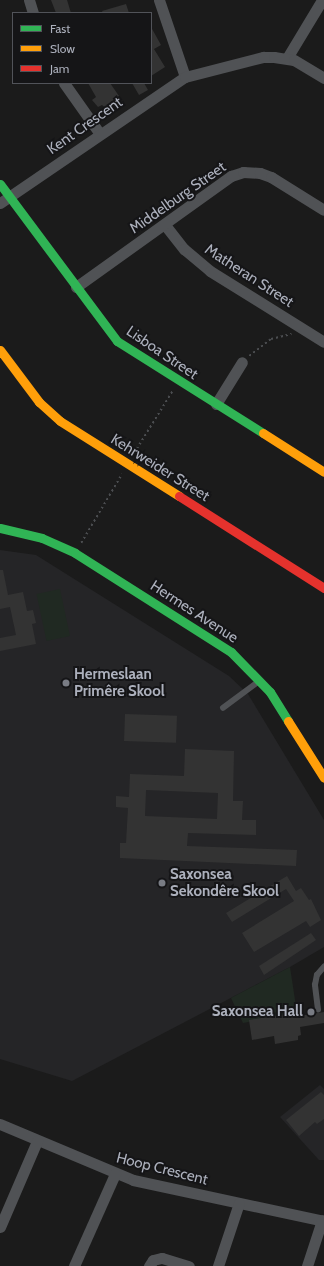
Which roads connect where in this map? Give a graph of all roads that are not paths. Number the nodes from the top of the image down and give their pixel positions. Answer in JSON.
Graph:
{"nodes":[{"id":1,"x":29,"y":0,"type":"edge"},
{"id":2,"x":159,"y":0,"type":"edge"},
{"id":3,"x":322,"y":0,"type":"edge"},
{"id":4,"x":33,"y":12,"type":"edge"},
{"id":5,"x":286,"y":58,"type":"junction"},
{"id":6,"x":185,"y":77,"type":"junction"},
{"id":7,"x":324,"y":78,"type":"edge"},
{"id":8,"x":65,"y":84,"type":"edge"},
{"id":9,"x":100,"y":134,"type":"junction"},
{"id":10,"x":0,"y":184,"type":"edge"},
{"id":11,"x":4,"y":200,"type":"edge"},
{"id":12,"x":324,"y":210,"type":"edge"},
{"id":13,"x":165,"y":225,"type":"junction"},
{"id":14,"x":76,"y":287,"type":"junction"},
{"id":15,"x":324,"y":342,"type":"edge"},
{"id":16,"x":0,"y":350,"type":"edge"},
{"id":17,"x":242,"y":362,"type":"road end"},
{"id":18,"x":216,"y":404,"type":"junction"},
{"id":19,"x":324,"y":472,"type":"edge"},
{"id":20,"x":0,"y":528,"type":"edge"},
{"id":21,"x":324,"y":588,"type":"edge"},
{"id":22,"x":260,"y":680,"type":"junction"},
{"id":23,"x":223,"y":708,"type":"dead end"},
{"id":24,"x":323,"y":775,"type":"edge"},
{"id":25,"x":324,"y":967,"type":"edge"},
{"id":26,"x":318,"y":1010,"type":"dead end"},
{"id":27,"x":0,"y":1124,"type":"edge"},
{"id":28,"x":37,"y":1141,"type":"junction"},
{"id":29,"x":115,"y":1174,"type":"junction"},
{"id":30,"x":239,"y":1202,"type":"junction"},
{"id":31,"x":323,"y":1221,"type":"edge"},
{"id":32,"x":0,"y":1227,"type":"edge"},
{"id":33,"x":74,"y":1266,"type":"edge"},
{"id":34,"x":149,"y":1266,"type":"edge"},
{"id":35,"x":188,"y":1266,"type":"edge"},
{"id":36,"x":218,"y":1266,"type":"edge"},
{"id":37,"x":307,"y":1266,"type":"edge"}],
"edges":[{"from":1,"to":4,"type":"street"},
{"from":2,"to":6,"type":"street"},
{"from":3,"to":5,"type":"street"},
{"from":5,"to":6,"type":"street","name":"Kent Crescent"},
{"from":5,"to":7,"type":"street","name":"Kent Crescent"},
{"from":6,"to":9,"type":"street","name":"Kent Crescent"},
{"from":8,"to":9,"type":"street"},
{"from":9,"to":11,"type":"street","name":"Kent Crescent"},
{"from":10,"to":11,"type":"street","name":"Lisboa Street"},
{"from":11,"to":14,"type":"street","name":"Lisboa Street"},
{"from":12,"to":13,"type":"street","name":"Middelburg Street"},
{"from":13,"to":14,"type":"street","name":"Middelburg Street"},
{"from":13,"to":15,"type":"street","name":"Matheran Street"},
{"from":14,"to":18,"type":"street","name":"Lisboa Street"},
{"from":16,"to":21,"type":"street","name":"Kehrweider Street"},
{"from":17,"to":18,"type":"street"},
{"from":18,"to":19,"type":"street","name":"Lisboa Street"},
{"from":20,"to":22,"type":"street","name":"Hermes Avenue"},
{"from":22,"to":23,"type":"lane"},
{"from":22,"to":24,"type":"street","name":"Hermes Avenue"},
{"from":25,"to":26,"type":"lane"},
{"from":27,"to":28,"type":"street","name":"Hoop Crescent"},
{"from":28,"to":29,"type":"street","name":"Hoop Crescent"},
{"from":28,"to":32,"type":"street"},
{"from":29,"to":30,"type":"street","name":"Hoop Crescent"},
{"from":29,"to":33,"type":"street"},
{"from":30,"to":31,"type":"street","name":"Hoop Crescent"},
{"from":30,"to":36,"type":"street"},
{"from":31,"to":37,"type":"street"},
{"from":34,"to":35,"type":"street"}]}
